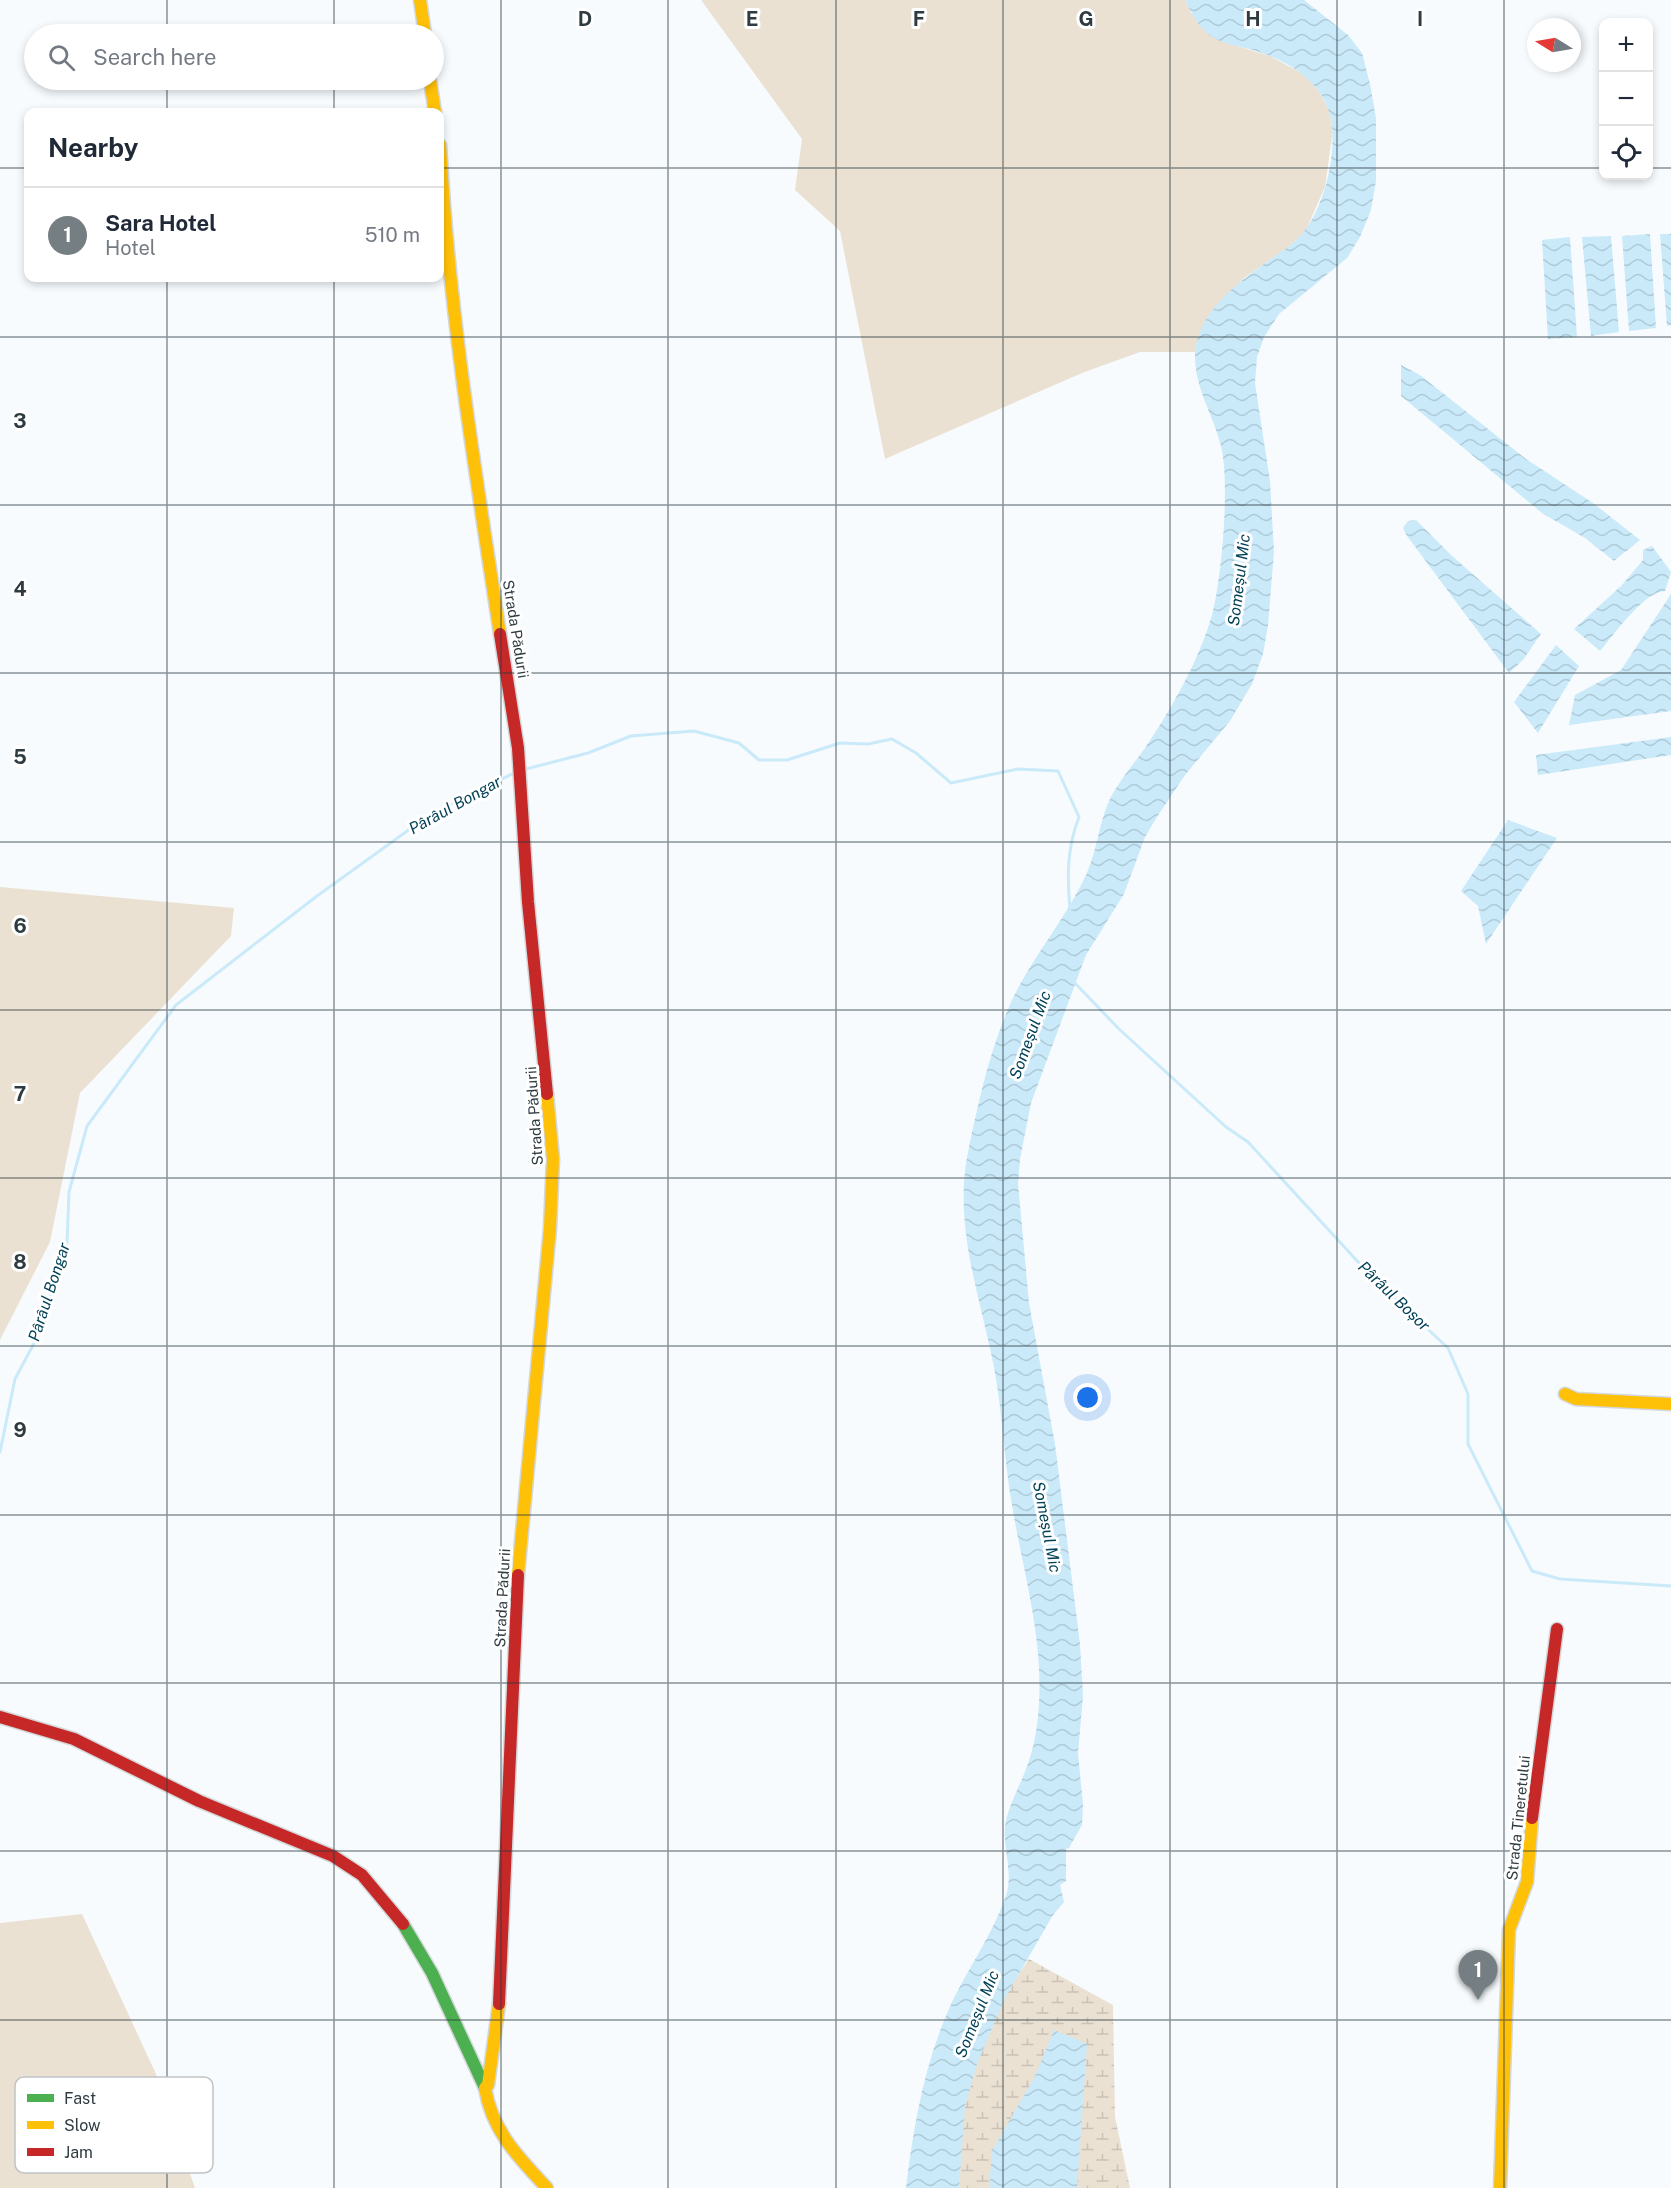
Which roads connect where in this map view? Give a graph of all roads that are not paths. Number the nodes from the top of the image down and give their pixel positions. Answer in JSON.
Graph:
{"nodes":[{"id":1,"x":420,"y":0,"type":"edge"},
{"id":2,"x":423,"y":24,"type":"edge"},
{"id":3,"x":432,"y":90,"type":"edge"},
{"id":4,"x":434,"y":108,"type":"edge"},
{"id":5,"x":444,"y":215,"type":"edge"},
{"id":6,"x":1565,"y":1394,"type":"dead end"},
{"id":7,"x":1671,"y":1404,"type":"edge"},
{"id":8,"x":1557,"y":1629,"type":"dead end"},
{"id":9,"x":0,"y":1717,"type":"edge"},
{"id":10,"x":485,"y":2088,"type":"junction"},
{"id":11,"x":547,"y":2188,"type":"edge"},
{"id":12,"x":1500,"y":2188,"type":"edge"}],
"edges":[{"from":1,"to":2,"type":"street"},
{"from":3,"to":4,"type":"street"},
{"from":5,"to":10,"type":"street","name":"Strada Pădurii"},
{"from":6,"to":7,"type":"street"},
{"from":8,"to":12,"type":"street","name":"Strada Tineretului"},
{"from":9,"to":10,"type":"street","name":"Strada Pădurii"},
{"from":10,"to":11,"type":"street","name":"Strada Pădurii"}]}
